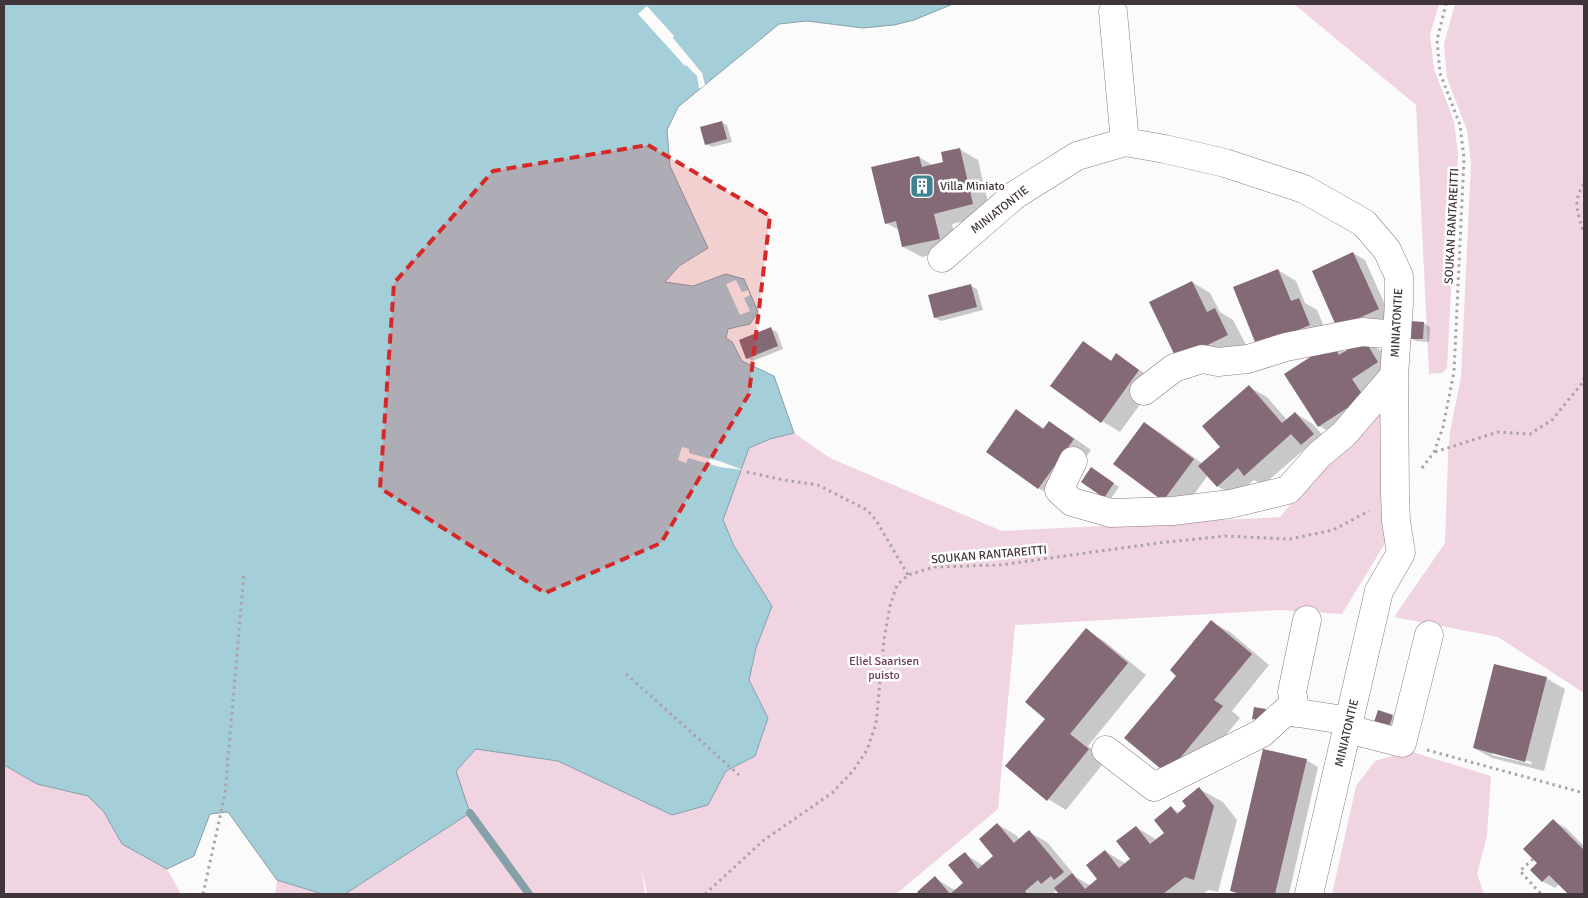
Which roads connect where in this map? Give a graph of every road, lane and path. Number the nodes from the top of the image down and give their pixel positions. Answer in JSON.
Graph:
{"nodes":[{"id":1,"x":1446,"y":4,"type":"edge"},
{"id":2,"x":1113,"y":12,"type":"dead end"},
{"id":3,"x":1126,"y":142,"type":"junction"},
{"id":4,"x":1584,"y":184,"type":"edge"},
{"id":5,"x":1584,"y":234,"type":"edge"},
{"id":6,"x":942,"y":258,"type":"dead end"},
{"id":7,"x":1397,"y":335,"type":"junction"},
{"id":8,"x":1394,"y":376,"type":"junction"},
{"id":9,"x":1584,"y":378,"type":"edge"},
{"id":10,"x":1144,"y":391,"type":"dead end"},
{"id":11,"x":1073,"y":461,"type":"dead end"},
{"id":12,"x":747,"y":472,"type":"dead end"},
{"id":13,"x":1377,"y":507,"type":"dead end"},
{"id":14,"x":244,"y":572,"type":"dead end"},
{"id":15,"x":908,"y":575,"type":"junction"},
{"id":16,"x":1307,"y":620,"type":"dead end"},
{"id":17,"x":1429,"y":635,"type":"dead end"},
{"id":18,"x":626,"y":674,"type":"dead end"},
{"id":19,"x":1296,"y":713,"type":"junction"},
{"id":20,"x":1349,"y":725,"type":"junction"},
{"id":21,"x":1402,"y":743,"type":"junction"},
{"id":22,"x":1106,"y":750,"type":"dead end"},
{"id":23,"x":739,"y":774,"type":"dead end"},
{"id":24,"x":1584,"y":793,"type":"edge"},
{"id":25,"x":1533,"y":859,"type":"dead end"},
{"id":26,"x":202,"y":894,"type":"edge"},
{"id":27,"x":705,"y":894,"type":"edge"},
{"id":28,"x":1309,"y":894,"type":"edge"},
{"id":29,"x":1542,"y":894,"type":"edge"}],
"edges":[{"from":1,"to":9,"type":"path","name":"SOUKAN RANTAREITTI"},
{"from":2,"to":3,"type":"street"},
{"from":3,"to":6,"type":"street","name":"MINIATONTIE"},
{"from":3,"to":7,"type":"street","name":"MINIATONTIE"},
{"from":4,"to":5,"type":"path"},
{"from":7,"to":8,"type":"street","name":"MINIATONTIE"},
{"from":7,"to":10,"type":"street"},
{"from":8,"to":11,"type":"street"},
{"from":8,"to":20,"type":"street","name":"MINIATONTIE"},
{"from":12,"to":15,"type":"path"},
{"from":13,"to":15,"type":"path","name":"SOUKAN RANTAREITTI"},
{"from":14,"to":26,"type":"path"},
{"from":15,"to":27,"type":"path"},
{"from":16,"to":19,"type":"street"},
{"from":17,"to":21,"type":"street"},
{"from":18,"to":23,"type":"path"},
{"from":19,"to":20,"type":"street"},
{"from":19,"to":22,"type":"street"},
{"from":20,"to":21,"type":"street"},
{"from":20,"to":28,"type":"street","name":"MINIATONTIE"},
{"from":21,"to":24,"type":"path"},
{"from":25,"to":29,"type":"path"}]}
